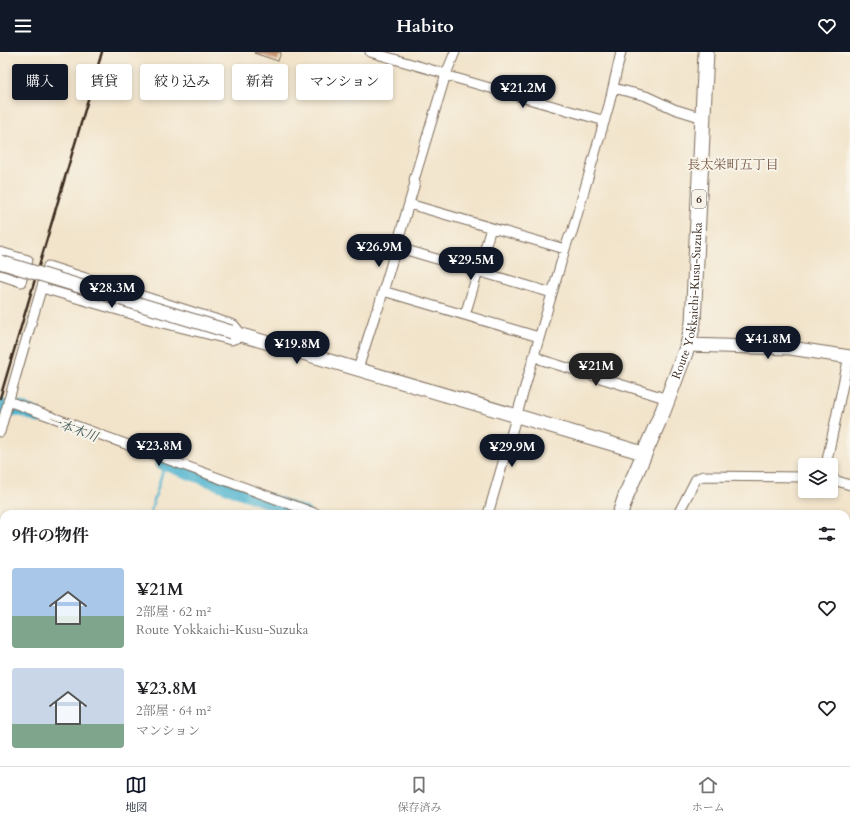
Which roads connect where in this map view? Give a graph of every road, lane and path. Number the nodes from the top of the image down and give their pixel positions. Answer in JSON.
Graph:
{"nodes":[{"id":1,"x":370,"y":52,"type":"edge"},
{"id":2,"x":455,"y":52,"type":"edge"},
{"id":3,"x":621,"y":52,"type":"edge"},
{"id":4,"x":706,"y":52,"type":"edge"},
{"id":5,"x":446,"y":74,"type":"junction"},
{"id":6,"x":613,"y":88,"type":"junction"},
{"id":7,"x":703,"y":118,"type":"junction"},
{"id":8,"x":604,"y":120,"type":"junction"},
{"id":9,"x":409,"y":204,"type":"junction"},
{"id":10,"x":491,"y":228,"type":"junction"},
{"id":11,"x":396,"y":247,"type":"junction"},
{"id":12,"x":565,"y":250,"type":"junction"},
{"id":13,"x":0,"y":252,"type":"edge"},
{"id":14,"x":0,"y":262,"type":"edge"},
{"id":15,"x":478,"y":272,"type":"junction"},
{"id":16,"x":0,"y":275,"type":"edge"},
{"id":17,"x":42,"y":288,"type":"junction"},
{"id":18,"x":383,"y":291,"type":"junction"},
{"id":19,"x":552,"y":293,"type":"junction"},
{"id":20,"x":465,"y":315,"type":"junction"},
{"id":21,"x":237,"y":334,"type":"junction"},
{"id":22,"x":539,"y":337,"type":"junction"},
{"id":23,"x":688,"y":345,"type":"junction"},
{"id":24,"x":534,"y":355,"type":"junction"},
{"id":25,"x":849,"y":356,"type":"edge"},
{"id":26,"x":358,"y":369,"type":"junction"},
{"id":27,"x":668,"y":399,"type":"junction"},
{"id":28,"x":8,"y":401,"type":"junction"},
{"id":29,"x":517,"y":416,"type":"junction"},
{"id":30,"x":0,"y":432,"type":"edge"},
{"id":31,"x":643,"y":453,"type":"junction"},
{"id":32,"x":827,"y":458,"type":"edge"},
{"id":33,"x":798,"y":477,"type":"edge"},
{"id":34,"x":838,"y":481,"type":"edge"},
{"id":35,"x":850,"y":485,"type":"edge"},
{"id":36,"x":306,"y":510,"type":"edge"},
{"id":37,"x":489,"y":510,"type":"edge"},
{"id":38,"x":621,"y":510,"type":"edge"},
{"id":39,"x":680,"y":510,"type":"edge"}],
"edges":[{"from":1,"to":5,"type":"street"},
{"from":2,"to":5,"type":"street"},
{"from":3,"to":6,"type":"street"},
{"from":4,"to":7,"type":"main road","name":"Route Yokkaichi-Kusu-Suzuka","number":"6"},
{"from":5,"to":8,"type":"street"},
{"from":5,"to":9,"type":"street"},
{"from":6,"to":7,"type":"street"},
{"from":6,"to":8,"type":"street"},
{"from":7,"to":23,"type":"main road","name":"Route Yokkaichi-Kusu-Suzuka","number":"6"},
{"from":8,"to":12,"type":"street"},
{"from":9,"to":10,"type":"street"},
{"from":9,"to":11,"type":"street"},
{"from":10,"to":12,"type":"street"},
{"from":10,"to":15,"type":"street"},
{"from":11,"to":15,"type":"street"},
{"from":11,"to":18,"type":"street"},
{"from":12,"to":19,"type":"street"},
{"from":13,"to":16,"type":"street"},
{"from":14,"to":21,"type":"street","bridge":true},
{"from":15,"to":19,"type":"street"},
{"from":15,"to":20,"type":"street"},
{"from":17,"to":21,"type":"street"},
{"from":17,"to":21,"type":"street"},
{"from":17,"to":28,"type":"street"},
{"from":18,"to":20,"type":"street"},
{"from":18,"to":26,"type":"street"},
{"from":19,"to":22,"type":"street"},
{"from":20,"to":22,"type":"street"},
{"from":21,"to":26,"type":"street"},
{"from":22,"to":24,"type":"street"},
{"from":23,"to":25,"type":"street"},
{"from":23,"to":27,"type":"main road","name":"Route Yokkaichi-Kusu-Suzuka","number":"6"},
{"from":24,"to":27,"type":"street"},
{"from":24,"to":29,"type":"street"},
{"from":25,"to":32,"type":"street"},
{"from":26,"to":29,"type":"street"},
{"from":27,"to":31,"type":"main road","name":"Route Yokkaichi-Kusu-Suzuka","number":"6"},
{"from":28,"to":30,"type":"street"},
{"from":28,"to":36,"type":"street"},
{"from":29,"to":31,"type":"street"},
{"from":29,"to":37,"type":"street"},
{"from":31,"to":38,"type":"main road","name":"Route Yokkaichi-Kusu-Suzuka","number":"6"},
{"from":33,"to":39,"type":"street"},
{"from":34,"to":35,"type":"street"}]}
